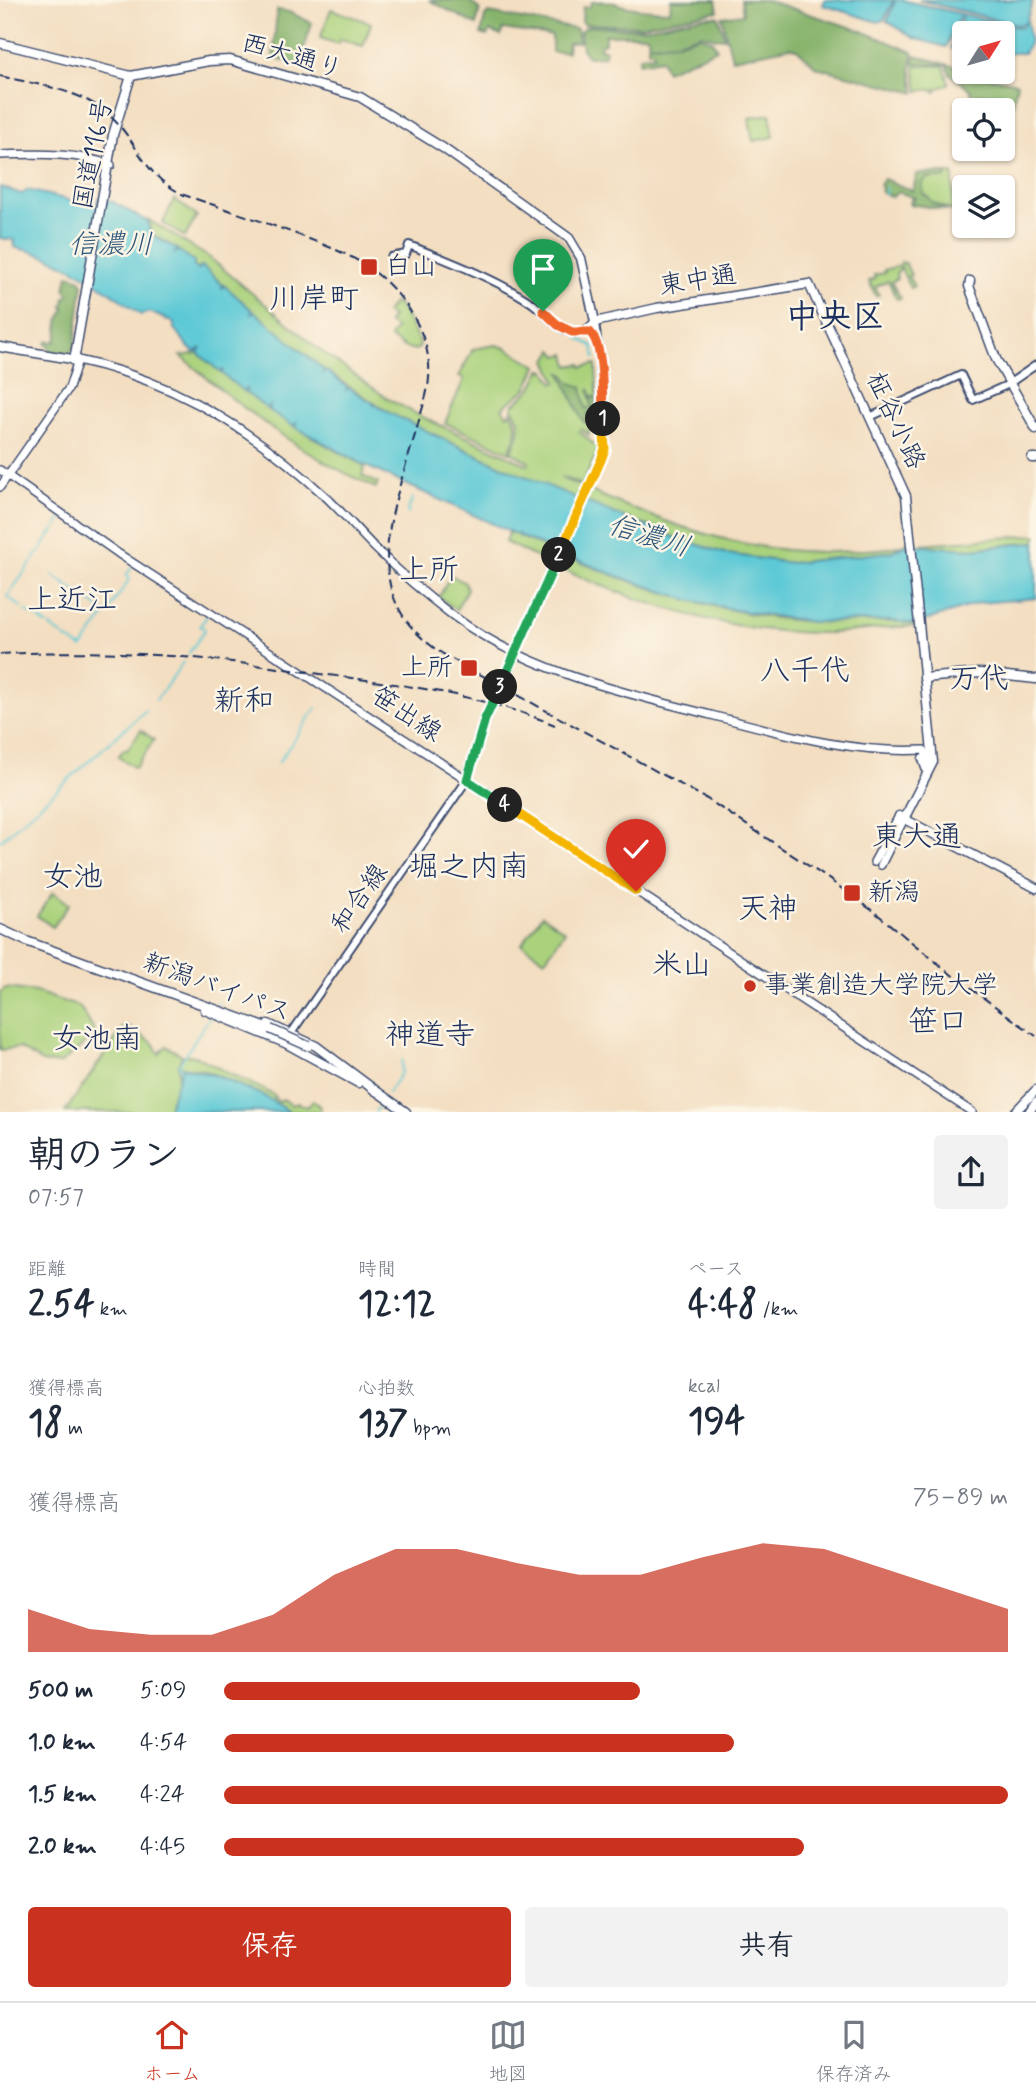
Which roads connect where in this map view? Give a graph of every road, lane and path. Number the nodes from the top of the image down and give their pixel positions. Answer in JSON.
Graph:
{"nodes":[{"id":1,"x":0,"y":43,"type":"edge"},
{"id":2,"x":131,"y":76,"type":"junction"},
{"id":3,"x":0,"y":155,"type":"edge"},
{"id":4,"x":110,"y":164,"type":"junction"},
{"id":5,"x":542,"y":218,"type":"junction"},
{"id":6,"x":391,"y":257,"type":"dead end"},
{"id":7,"x":584,"y":268,"type":"junction"},
{"id":8,"x":809,"y":284,"type":"joint"},
{"id":9,"x":595,"y":322,"type":"junction"},
{"id":10,"x":583,"y":331,"type":"junction"},
{"id":11,"x":596,"y":338,"type":"junction"},
{"id":12,"x":0,"y":348,"type":"edge"},
{"id":13,"x":76,"y":360,"type":"junction"},
{"id":14,"x":1036,"y":365,"type":"edge"},
{"id":15,"x":1010,"y":383,"type":"junction"},
{"id":16,"x":870,"y":417,"type":"junction"},
{"id":17,"x":1036,"y":421,"type":"edge"},
{"id":18,"x":1036,"y":429,"type":"edge"},
{"id":19,"x":4,"y":473,"type":"edge"},
{"id":20,"x":0,"y":485,"type":"edge"},
{"id":21,"x":515,"y":654,"type":"junction"},
{"id":22,"x":924,"y":678,"type":"junction"},
{"id":23,"x":1036,"y":679,"type":"edge"},
{"id":24,"x":929,"y":760,"type":"junction"},
{"id":25,"x":467,"y":780,"type":"junction"},
{"id":26,"x":902,"y":818,"type":"junction"},
{"id":27,"x":878,"y":864,"type":"dead end"},
{"id":28,"x":1036,"y":888,"type":"edge"},
{"id":29,"x":0,"y":931,"type":"edge"},
{"id":30,"x":105,"y":972,"type":"junction"},
{"id":31,"x":205,"y":1010,"type":"junction"},
{"id":32,"x":299,"y":1022,"type":"junction"},
{"id":33,"x":270,"y":1029,"type":"junction"},
{"id":34,"x":291,"y":1034,"type":"junction"},
{"id":35,"x":285,"y":1042,"type":"junction"},
{"id":36,"x":305,"y":1047,"type":"junction"},
{"id":37,"x":1036,"y":1090,"type":"edge"},
{"id":38,"x":1036,"y":1102,"type":"edge"},
{"id":39,"x":399,"y":1112,"type":"edge"},
{"id":40,"x":406,"y":1112,"type":"edge"},
{"id":41,"x":972,"y":1112,"type":"edge"},
{"id":42,"x":1015,"y":1112,"type":"edge"},
{"id":43,"x":1029,"y":1112,"type":"edge"}],
"edges":[{"from":1,"to":2,"type":"highway","name":"西大通り"},
{"from":2,"to":4,"type":"highway","name":"国道116号"},
{"from":2,"to":5,"type":"highway","name":"西大通り"},
{"from":3,"to":4,"type":"main road"},
{"from":4,"to":13,"type":"highway","name":"国道116号"},
{"from":5,"to":7,"type":"highway","name":"西大通り"},
{"from":5,"to":7,"type":"highway","name":"西大通り"},
{"from":6,"to":10,"type":"main road"},
{"from":7,"to":9,"type":"highway","name":"西大通り"},
{"from":8,"to":9,"type":"highway","name":"東中通"},
{"from":8,"to":16,"type":"highway","name":"柾谷小路"},
{"from":9,"to":10,"type":"main road"},
{"from":9,"to":11,"type":"main road"},
{"from":10,"to":11,"type":"main road"},
{"from":11,"to":21,"type":"main road"},
{"from":12,"to":13,"type":"highway"},
{"from":13,"to":19,"type":"main road"},
{"from":13,"to":21,"type":"main road"},
{"from":14,"to":15,"type":"main road"},
{"from":15,"to":15,"type":"highway"},
{"from":15,"to":16,"type":"main road"},
{"from":15,"to":17,"type":"highway"},
{"from":15,"to":18,"type":"highway"},
{"from":16,"to":22,"type":"highway","name":"柾谷小路"},
{"from":19,"to":20,"type":"main road"},
{"from":19,"to":25,"type":"main road","name":"笹出線"},
{"from":21,"to":24,"type":"main road"},
{"from":21,"to":25,"type":"main road","name":"和合線","bridge":true},
{"from":22,"to":23,"type":"highway"},
{"from":22,"to":24,"type":"highway","name":"柾谷小路"},
{"from":24,"to":26,"type":"highway"},
{"from":25,"to":32,"type":"main road","name":"和合線"},
{"from":25,"to":41,"type":"main road","name":"笹出線"},
{"from":26,"to":27,"type":"main road"},
{"from":26,"to":28,"type":"highway"},
{"from":29,"to":30,"type":"highway","name":"新潟バイパス"},
{"from":30,"to":31,"type":"highway","name":"新潟バイパス"},
{"from":30,"to":33,"type":"highway","name":"新潟バイパス"},
{"from":31,"to":33,"type":"highway","name":"新潟バイパス"},
{"from":31,"to":35,"type":"highway"},
{"from":32,"to":34,"type":"main road","name":"和合線"},
{"from":32,"to":36,"type":"main road"},
{"from":33,"to":34,"type":"highway"},
{"from":33,"to":35,"type":"highway"},
{"from":33,"to":36,"type":"highway","name":"新潟バイパス","bridge":true},
{"from":34,"to":35,"type":"main road","name":"和合線"},
{"from":34,"to":36,"type":"highway"},
{"from":35,"to":36,"type":"highway"},
{"from":36,"to":39,"type":"highway","name":"新潟バイパス"},
{"from":36,"to":40,"type":"highway","name":"新潟バイパス"},
{"from":37,"to":42,"type":"highway"},
{"from":38,"to":43,"type":"highway"}]}
